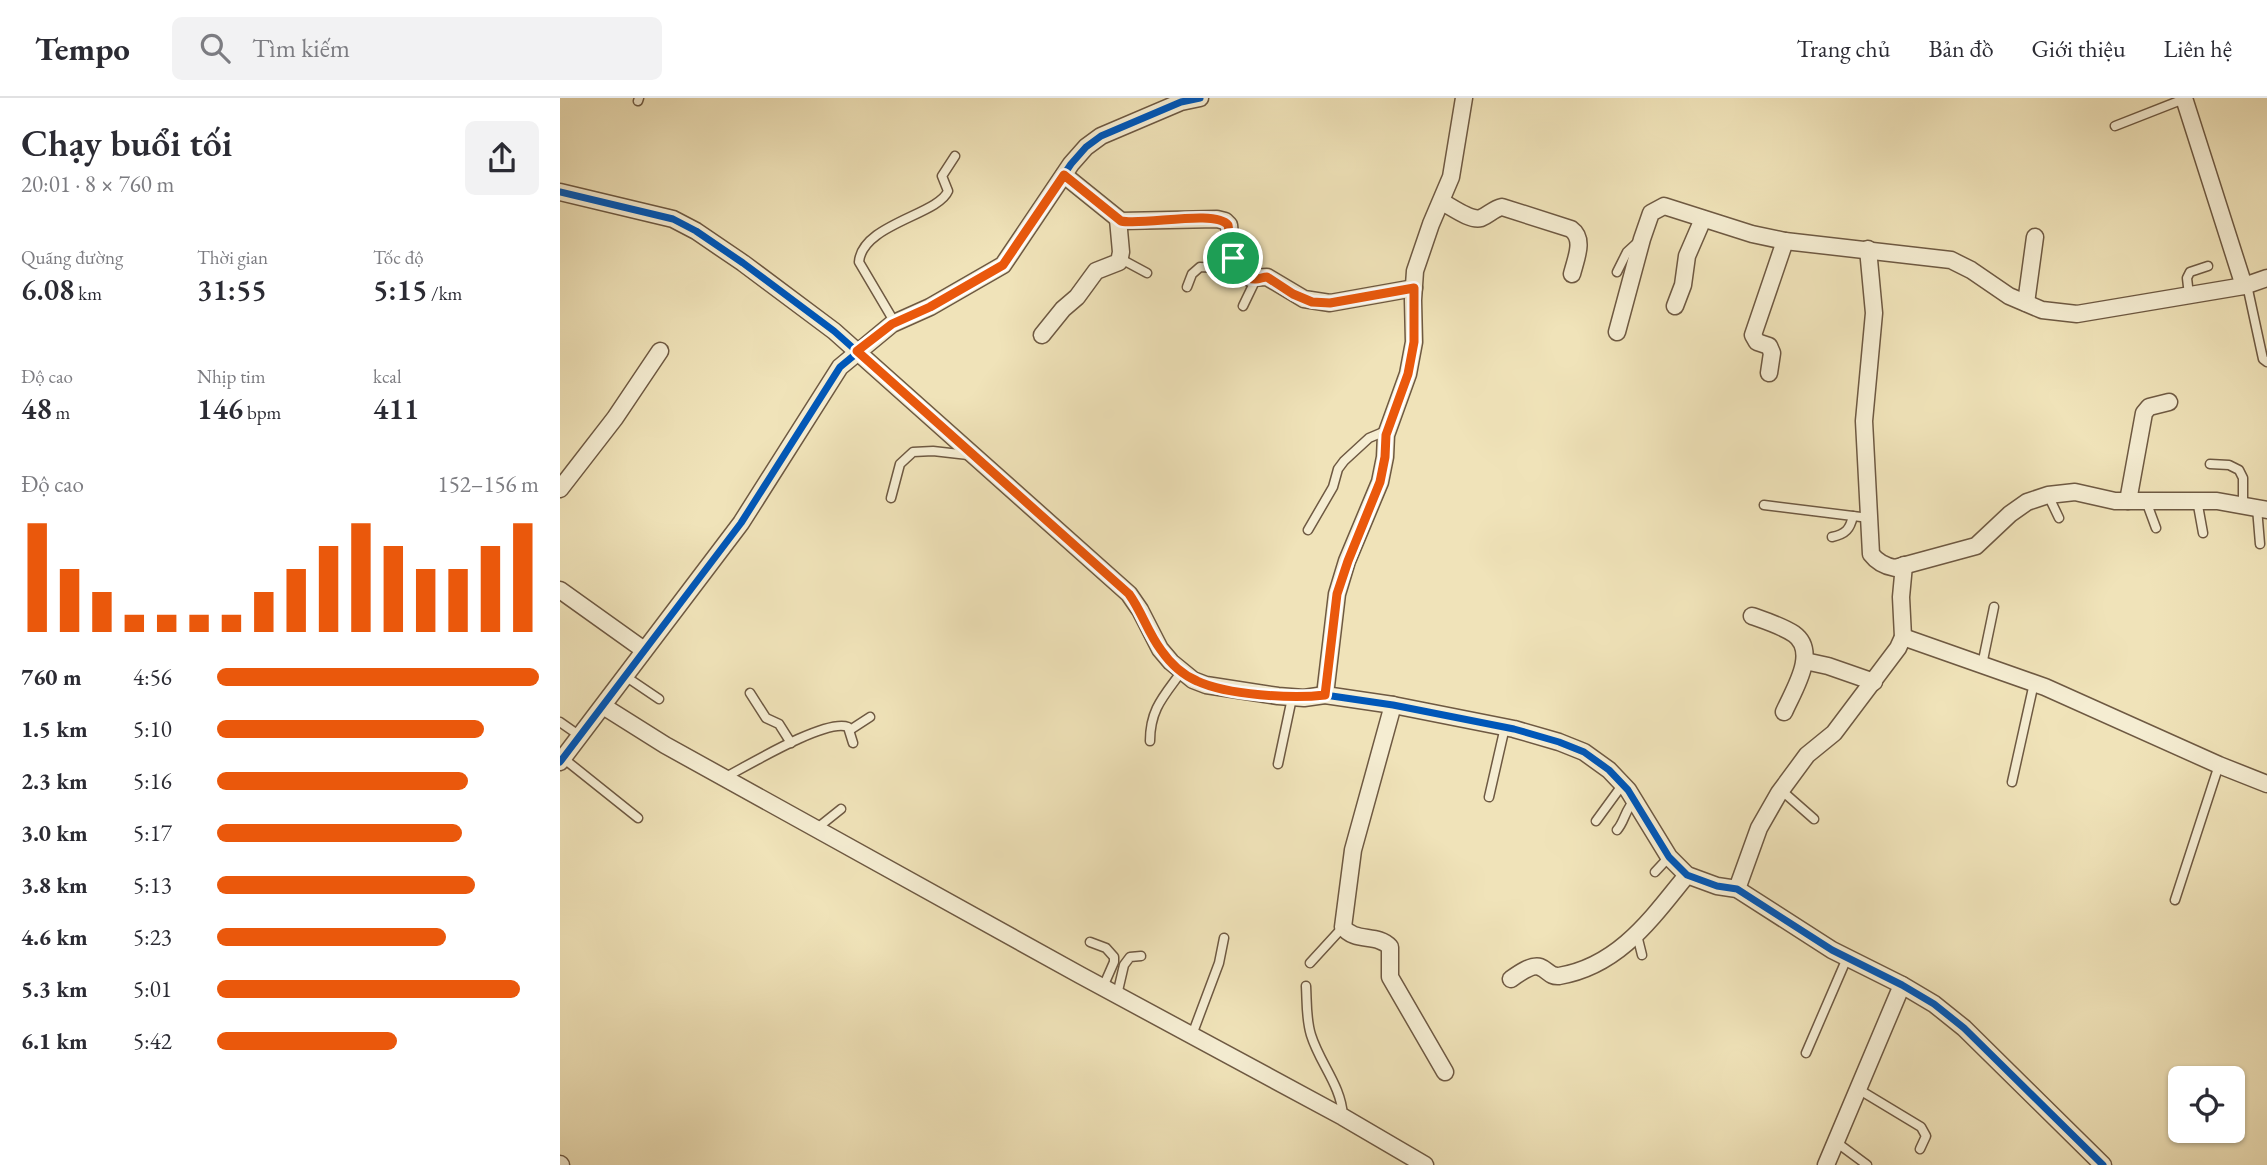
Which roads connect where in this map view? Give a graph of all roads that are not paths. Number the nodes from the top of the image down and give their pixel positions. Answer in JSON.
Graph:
{"nodes":[{"id":1,"x":1200,"y":98,"type":"edge"},
{"id":2,"x":1464,"y":98,"type":"edge"},
{"id":3,"x":2184,"y":99,"type":"edge"},
{"id":4,"x":2115,"y":126,"type":"dead end"},
{"id":5,"x":955,"y":156,"type":"dead end"},
{"id":6,"x":1064,"y":175,"type":"junction"},
{"id":7,"x":560,"y":192,"type":"edge"},
{"id":8,"x":1442,"y":202,"type":"junction"},
{"id":9,"x":1118,"y":219,"type":"junction"},
{"id":10,"x":1703,"y":219,"type":"junction"},
{"id":11,"x":2035,"y":237,"type":"dead end"},
{"id":12,"x":1642,"y":239,"type":"junction"},
{"id":13,"x":1785,"y":241,"type":"junction"},
{"id":14,"x":1868,"y":249,"type":"junction"},
{"id":15,"x":1121,"y":259,"type":"junction"},
{"id":16,"x":2208,"y":266,"type":"dead end"},
{"id":17,"x":1237,"y":269,"type":"junction"},
{"id":18,"x":1147,"y":272,"type":"dead end"},
{"id":19,"x":1617,"y":272,"type":"dead end"},
{"id":20,"x":1573,"y":274,"type":"dead end"},
{"id":21,"x":2267,"y":278,"type":"edge"},
{"id":22,"x":1256,"y":279,"type":"junction"},
{"id":23,"x":1187,"y":286,"type":"dead end"},
{"id":24,"x":2245,"y":286,"type":"junction"},
{"id":25,"x":1414,"y":288,"type":"junction"},
{"id":26,"x":2189,"y":295,"type":"junction"},
{"id":27,"x":2025,"y":303,"type":"junction"},
{"id":28,"x":1243,"y":306,"type":"dead end"},
{"id":29,"x":1675,"y":306,"type":"dead end"},
{"id":30,"x":895,"y":323,"type":"junction"},
{"id":31,"x":1616,"y":332,"type":"dead end"},
{"id":32,"x":1042,"y":335,"type":"dead end"},
{"id":33,"x":660,"y":351,"type":"dead end"},
{"id":34,"x":857,"y":351,"type":"junction"},
{"id":35,"x":2267,"y":362,"type":"edge"},
{"id":36,"x":1769,"y":373,"type":"dead end"},
{"id":37,"x":2169,"y":402,"type":"dead end"},
{"id":38,"x":1388,"y":430,"type":"junction"},
{"id":39,"x":974,"y":456,"type":"junction"},
{"id":40,"x":2210,"y":464,"type":"dead end"},
{"id":41,"x":560,"y":489,"type":"edge"},
{"id":42,"x":2048,"y":495,"type":"junction"},
{"id":43,"x":891,"y":498,"type":"dead end"},
{"id":44,"x":2197,"y":500,"type":"junction"},
{"id":45,"x":2128,"y":501,"type":"junction"},
{"id":46,"x":2146,"y":501,"type":"junction"},
{"id":47,"x":1764,"y":505,"type":"dead end"},
{"id":48,"x":2256,"y":508,"type":"edge"},
{"id":49,"x":1861,"y":517,"type":"junction"},
{"id":50,"x":2059,"y":518,"type":"dead end"},
{"id":51,"x":2156,"y":528,"type":"dead end"},
{"id":52,"x":1308,"y":530,"type":"dead end"},
{"id":53,"x":2203,"y":533,"type":"dead end"},
{"id":54,"x":1832,"y":537,"type":"dead end"},
{"id":55,"x":2260,"y":544,"type":"dead end"},
{"id":56,"x":1904,"y":565,"type":"junction"},
{"id":57,"x":564,"y":592,"type":"edge"},
{"id":58,"x":1994,"y":607,"type":"dead end"},
{"id":59,"x":1752,"y":616,"type":"dead end"},
{"id":60,"x":1903,"y":637,"type":"junction"},
{"id":61,"x":644,"y":650,"type":"junction"},
{"id":62,"x":1805,"y":661,"type":"junction"},
{"id":63,"x":1982,"y":664,"type":"junction"},
{"id":64,"x":1182,"y":671,"type":"junction"},
{"id":65,"x":625,"y":676,"type":"junction"},
{"id":66,"x":1874,"y":682,"type":"junction"},
{"id":67,"x":2034,"y":683,"type":"junction"},
{"id":68,"x":750,"y":693,"type":"dead end"},
{"id":69,"x":1325,"y":695,"type":"junction"},
{"id":70,"x":1292,"y":698,"type":"junction"},
{"id":71,"x":659,"y":699,"type":"dead end"},
{"id":72,"x":1393,"y":705,"type":"junction"},
{"id":73,"x":603,"y":706,"type":"junction"},
{"id":74,"x":1784,"y":712,"type":"dead end"},
{"id":75,"x":870,"y":716,"type":"dead end"},
{"id":76,"x":560,"y":722,"type":"edge"},
{"id":77,"x":1504,"y":727,"type":"junction"},
{"id":78,"x":850,"y":730,"type":"junction"},
{"id":79,"x":580,"y":736,"type":"junction"},
{"id":80,"x":1150,"y":741,"type":"dead end"},
{"id":81,"x":791,"y":743,"type":"junction"},
{"id":82,"x":853,"y":743,"type":"dead end"},
{"id":83,"x":562,"y":760,"type":"edge"},
{"id":84,"x":1278,"y":764,"type":"dead end"},
{"id":85,"x":2219,"y":765,"type":"junction"},
{"id":86,"x":724,"y":778,"type":"junction"},
{"id":87,"x":2012,"y":782,"type":"dead end"},
{"id":88,"x":1623,"y":784,"type":"junction"},
{"id":89,"x":2267,"y":784,"type":"edge"},
{"id":90,"x":1781,"y":790,"type":"junction"},
{"id":91,"x":1489,"y":797,"type":"dead end"},
{"id":92,"x":1634,"y":800,"type":"junction"},
{"id":93,"x":841,"y":809,"type":"dead end"},
{"id":94,"x":638,"y":817,"type":"dead end"},
{"id":95,"x":1814,"y":819,"type":"dead end"},
{"id":96,"x":1596,"y":821,"type":"dead end"},
{"id":97,"x":816,"y":829,"type":"junction"},
{"id":98,"x":1617,"y":830,"type":"dead end"},
{"id":99,"x":1670,"y":857,"type":"junction"},
{"id":100,"x":1655,"y":872,"type":"dead end"},
{"id":101,"x":1687,"y":875,"type":"junction"},
{"id":102,"x":1737,"y":889,"type":"junction"},
{"id":103,"x":2175,"y":900,"type":"dead end"},
{"id":104,"x":1343,"y":927,"type":"junction"},
{"id":105,"x":1637,"y":935,"type":"junction"},
{"id":106,"x":1224,"y":938,"type":"dead end"},
{"id":107,"x":1090,"y":942,"type":"dead end"},
{"id":108,"x":1642,"y":955,"type":"dead end"},
{"id":109,"x":1141,"y":956,"type":"dead end"},
{"id":110,"x":1847,"y":958,"type":"junction"},
{"id":111,"x":1310,"y":963,"type":"dead end"},
{"id":112,"x":1511,"y":978,"type":"dead end"},
{"id":113,"x":1902,"y":985,"type":"junction"},
{"id":114,"x":1306,"y":986,"type":"dead end"},
{"id":115,"x":1110,"y":991,"type":"junction"},
{"id":116,"x":1192,"y":1035,"type":"junction"},
{"id":117,"x":1806,"y":1053,"type":"dead end"},
{"id":118,"x":1445,"y":1072,"type":"dead end"},
{"id":119,"x":1857,"y":1089,"type":"junction"},
{"id":120,"x":1343,"y":1117,"type":"junction"},
{"id":121,"x":1836,"y":1142,"type":"junction"},
{"id":122,"x":1920,"y":1149,"type":"dead end"},
{"id":123,"x":1425,"y":1165,"type":"edge"},
{"id":124,"x":1826,"y":1165,"type":"edge"},
{"id":125,"x":1867,"y":1165,"type":"edge"},
{"id":126,"x":2103,"y":1165,"type":"edge"}],
"edges":[{"from":1,"to":6,"type":"street"},
{"from":2,"to":8,"type":"street"},
{"from":3,"to":4,"type":"lane"},
{"from":3,"to":24,"type":"street"},
{"from":5,"to":30,"type":"lane"},
{"from":6,"to":9,"type":"street"},
{"from":6,"to":30,"type":"street"},
{"from":7,"to":34,"type":"street"},
{"from":8,"to":20,"type":"street"},
{"from":8,"to":25,"type":"street"},
{"from":9,"to":15,"type":"street"},
{"from":9,"to":17,"type":"street"},
{"from":10,"to":12,"type":"street"},
{"from":10,"to":13,"type":"street"},
{"from":10,"to":29,"type":"street"},
{"from":11,"to":27,"type":"street"},
{"from":12,"to":19,"type":"lane"},
{"from":12,"to":31,"type":"street"},
{"from":13,"to":14,"type":"street"},
{"from":13,"to":36,"type":"street"},
{"from":14,"to":27,"type":"street"},
{"from":14,"to":49,"type":"street"},
{"from":15,"to":18,"type":"lane"},
{"from":15,"to":32,"type":"street"},
{"from":16,"to":26,"type":"lane"},
{"from":17,"to":22,"type":"street"},
{"from":17,"to":23,"type":"lane"},
{"from":21,"to":24,"type":"street"},
{"from":22,"to":25,"type":"street"},
{"from":22,"to":28,"type":"lane"},
{"from":24,"to":26,"type":"street"},
{"from":24,"to":35,"type":"lane"},
{"from":25,"to":38,"type":"street"},
{"from":26,"to":27,"type":"street"},
{"from":30,"to":34,"type":"street"},
{"from":33,"to":41,"type":"street"},
{"from":34,"to":39,"type":"street"},
{"from":34,"to":61,"type":"street"},
{"from":37,"to":45,"type":"street"},
{"from":38,"to":52,"type":"lane"},
{"from":38,"to":69,"type":"street"},
{"from":39,"to":43,"type":"lane"},
{"from":39,"to":64,"type":"street"},
{"from":40,"to":48,"type":"lane"},
{"from":42,"to":45,"type":"street"},
{"from":42,"to":50,"type":"lane"},
{"from":42,"to":56,"type":"street"},
{"from":44,"to":46,"type":"street"},
{"from":44,"to":48,"type":"street"},
{"from":44,"to":53,"type":"lane"},
{"from":45,"to":46,"type":"street"},
{"from":46,"to":51,"type":"lane"},
{"from":47,"to":49,"type":"lane"},
{"from":48,"to":55,"type":"lane"},
{"from":49,"to":54,"type":"lane"},
{"from":49,"to":56,"type":"street"},
{"from":56,"to":60,"type":"street"},
{"from":57,"to":61,"type":"street"},
{"from":58,"to":63,"type":"lane"},
{"from":59,"to":62,"type":"street"},
{"from":60,"to":63,"type":"street"},
{"from":60,"to":66,"type":"street"},
{"from":61,"to":65,"type":"street"},
{"from":62,"to":66,"type":"street"},
{"from":62,"to":74,"type":"street"},
{"from":63,"to":67,"type":"street"},
{"from":64,"to":70,"type":"street"},
{"from":64,"to":80,"type":"lane"},
{"from":65,"to":71,"type":"lane"},
{"from":65,"to":73,"type":"street"},
{"from":66,"to":90,"type":"street"},
{"from":67,"to":85,"type":"street"},
{"from":67,"to":87,"type":"lane"},
{"from":68,"to":81,"type":"lane"},
{"from":69,"to":70,"type":"street"},
{"from":69,"to":72,"type":"street"},
{"from":70,"to":84,"type":"lane"},
{"from":72,"to":77,"type":"street"},
{"from":72,"to":104,"type":"street"},
{"from":73,"to":79,"type":"street"},
{"from":73,"to":86,"type":"street"},
{"from":75,"to":78,"type":"lane"},
{"from":76,"to":79,"type":"lane"},
{"from":77,"to":88,"type":"street"},
{"from":77,"to":91,"type":"lane"},
{"from":78,"to":81,"type":"lane"},
{"from":78,"to":82,"type":"lane"},
{"from":79,"to":83,"type":"street"},
{"from":81,"to":86,"type":"lane"},
{"from":83,"to":94,"type":"lane"},
{"from":85,"to":89,"type":"street"},
{"from":85,"to":103,"type":"lane"},
{"from":86,"to":97,"type":"street"},
{"from":88,"to":92,"type":"street"},
{"from":88,"to":96,"type":"lane"},
{"from":90,"to":95,"type":"lane"},
{"from":90,"to":102,"type":"street"},
{"from":92,"to":98,"type":"lane"},
{"from":92,"to":99,"type":"street"},
{"from":93,"to":97,"type":"lane"},
{"from":97,"to":115,"type":"street"},
{"from":99,"to":100,"type":"lane"},
{"from":99,"to":101,"type":"street"},
{"from":101,"to":102,"type":"street"},
{"from":101,"to":105,"type":"street"},
{"from":102,"to":110,"type":"street"},
{"from":104,"to":111,"type":"lane"},
{"from":104,"to":118,"type":"street"},
{"from":105,"to":108,"type":"lane"},
{"from":105,"to":112,"type":"street"},
{"from":106,"to":116,"type":"lane"},
{"from":107,"to":115,"type":"lane"},
{"from":109,"to":115,"type":"lane"},
{"from":110,"to":113,"type":"street"},
{"from":110,"to":117,"type":"lane"},
{"from":113,"to":119,"type":"street"},
{"from":113,"to":126,"type":"street"},
{"from":114,"to":120,"type":"lane"},
{"from":115,"to":116,"type":"street"},
{"from":116,"to":120,"type":"street"},
{"from":119,"to":121,"type":"street"},
{"from":119,"to":122,"type":"lane"},
{"from":120,"to":123,"type":"street"},
{"from":121,"to":124,"type":"street"},
{"from":121,"to":125,"type":"lane"}]}
